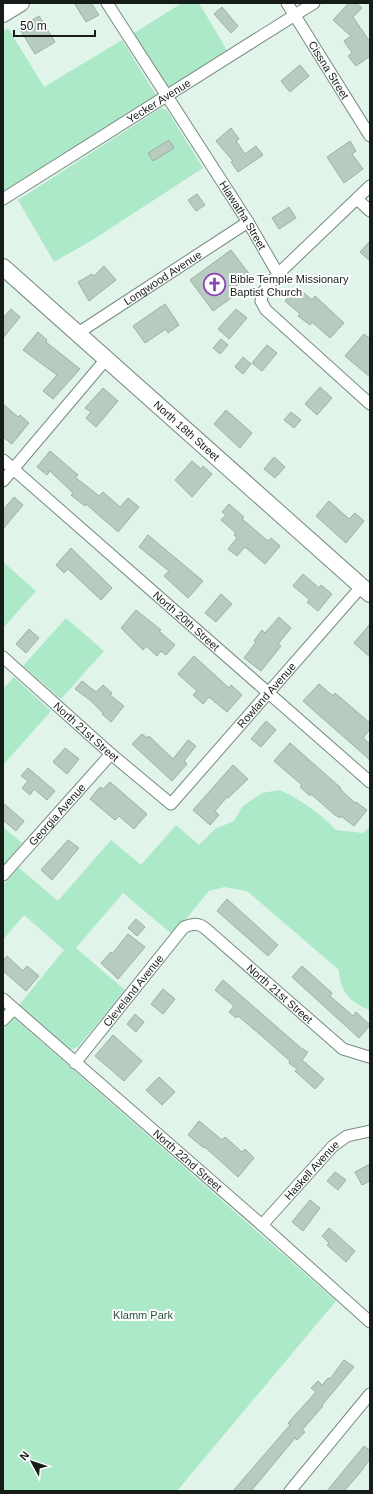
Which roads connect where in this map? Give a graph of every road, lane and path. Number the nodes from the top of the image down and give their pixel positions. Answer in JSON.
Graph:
{"nodes":[{"id":1,"x":21,"y":3,"type":"edge"},
{"id":2,"x":108,"y":3,"type":"edge"},
{"id":3,"x":288,"y":3,"type":"edge"},
{"id":4,"x":314,"y":3,"type":"edge"},
{"id":5,"x":3,"y":14,"type":"edge"},
{"id":6,"x":295,"y":15,"type":"junction"},
{"id":7,"x":167,"y":98,"type":"junction"},
{"id":8,"x":370,"y":136,"type":"edge"},
{"id":9,"x":370,"y":186,"type":"edge"},
{"id":10,"x":3,"y":199,"type":"edge"},
{"id":11,"x":357,"y":199,"type":"junction"},
{"id":12,"x":370,"y":211,"type":"edge"},
{"id":13,"x":248,"y":222,"type":"junction"},
{"id":14,"x":3,"y":267,"type":"edge"},
{"id":15,"x":278,"y":274,"type":"junction"},
{"id":16,"x":78,"y":333,"type":"junction"},
{"id":17,"x":107,"y":358,"type":"junction"},
{"id":18,"x":370,"y":404,"type":"edge"},
{"id":19,"x":3,"y":460,"type":"edge"},
{"id":20,"x":12,"y":470,"type":"junction"},
{"id":21,"x":3,"y":480,"type":"edge"},
{"id":22,"x":366,"y":591,"type":"edge"},
{"id":23,"x":3,"y":658,"type":"edge"},
{"id":24,"x":267,"y":694,"type":"junction"},
{"id":25,"x":111,"y":754,"type":"junction"},
{"id":26,"x":370,"y":782,"type":"edge"},
{"id":27,"x":171,"y":804,"type":"joint"},
{"id":28,"x":3,"y":875,"type":"edge"},
{"id":29,"x":194,"y":924,"type":"joint"},
{"id":30,"x":3,"y":999,"type":"edge"},
{"id":31,"x":14,"y":1009,"type":"junction"},
{"id":32,"x":3,"y":1020,"type":"edge"},
{"id":33,"x":369,"y":1057,"type":"edge"},
{"id":34,"x":75,"y":1063,"type":"junction"},
{"id":35,"x":370,"y":1131,"type":"edge"},
{"id":36,"x":262,"y":1225,"type":"junction"},
{"id":37,"x":370,"y":1322,"type":"edge"},
{"id":38,"x":370,"y":1394,"type":"edge"},
{"id":39,"x":290,"y":1491,"type":"edge"}],
"edges":[{"from":1,"to":5,"type":"main road"},
{"from":2,"to":7,"type":"street","name":"Hiawatha Street"},
{"from":3,"to":6,"type":"street","name":"Cissna Street"},
{"from":4,"to":6,"type":"street","name":"Yecker Avenue"},
{"from":6,"to":7,"type":"street","name":"Yecker Avenue"},
{"from":6,"to":8,"type":"street","name":"Cissna Street"},
{"from":7,"to":10,"type":"street","name":"Yecker Avenue"},
{"from":7,"to":13,"type":"street","name":"Hiawatha Street"},
{"from":9,"to":11,"type":"street"},
{"from":11,"to":12,"type":"street"},
{"from":11,"to":15,"type":"street"},
{"from":13,"to":15,"type":"street","name":"Hiawatha Street"},
{"from":13,"to":16,"type":"street","name":"Longwood Avenue"},
{"from":14,"to":16,"type":"main road","name":"North 18th Street"},
{"from":15,"to":18,"type":"street"},
{"from":16,"to":17,"type":"main road","name":"North 18th Street"},
{"from":17,"to":20,"type":"street"},
{"from":17,"to":22,"type":"main road","name":"North 18th Street"},
{"from":19,"to":20,"type":"street","name":"North 20th Street"},
{"from":20,"to":21,"type":"street"},
{"from":20,"to":24,"type":"street","name":"North 20th Street"},
{"from":22,"to":24,"type":"street","name":"Rowland Avenue"},
{"from":23,"to":25,"type":"street","name":"North 21st Street"},
{"from":24,"to":26,"type":"street","name":"North 20th Street"},
{"from":24,"to":27,"type":"street","name":"Rowland Avenue"},
{"from":25,"to":27,"type":"street","name":"North 21st Street"},
{"from":25,"to":28,"type":"street","name":"Georgia Avenue"},
{"from":29,"to":33,"type":"street","name":"North 21st Street"},
{"from":29,"to":34,"type":"street","name":"Cleveland Avenue"},
{"from":30,"to":31,"type":"street","name":"North 22nd Street"},
{"from":31,"to":32,"type":"street"},
{"from":31,"to":34,"type":"street","name":"North 22nd Street"},
{"from":34,"to":36,"type":"street","name":"North 22nd Street"},
{"from":35,"to":36,"type":"street","name":"Haskell Avenue"},
{"from":36,"to":37,"type":"street","name":"North 22nd Street"},
{"from":38,"to":39,"type":"street"}]}
